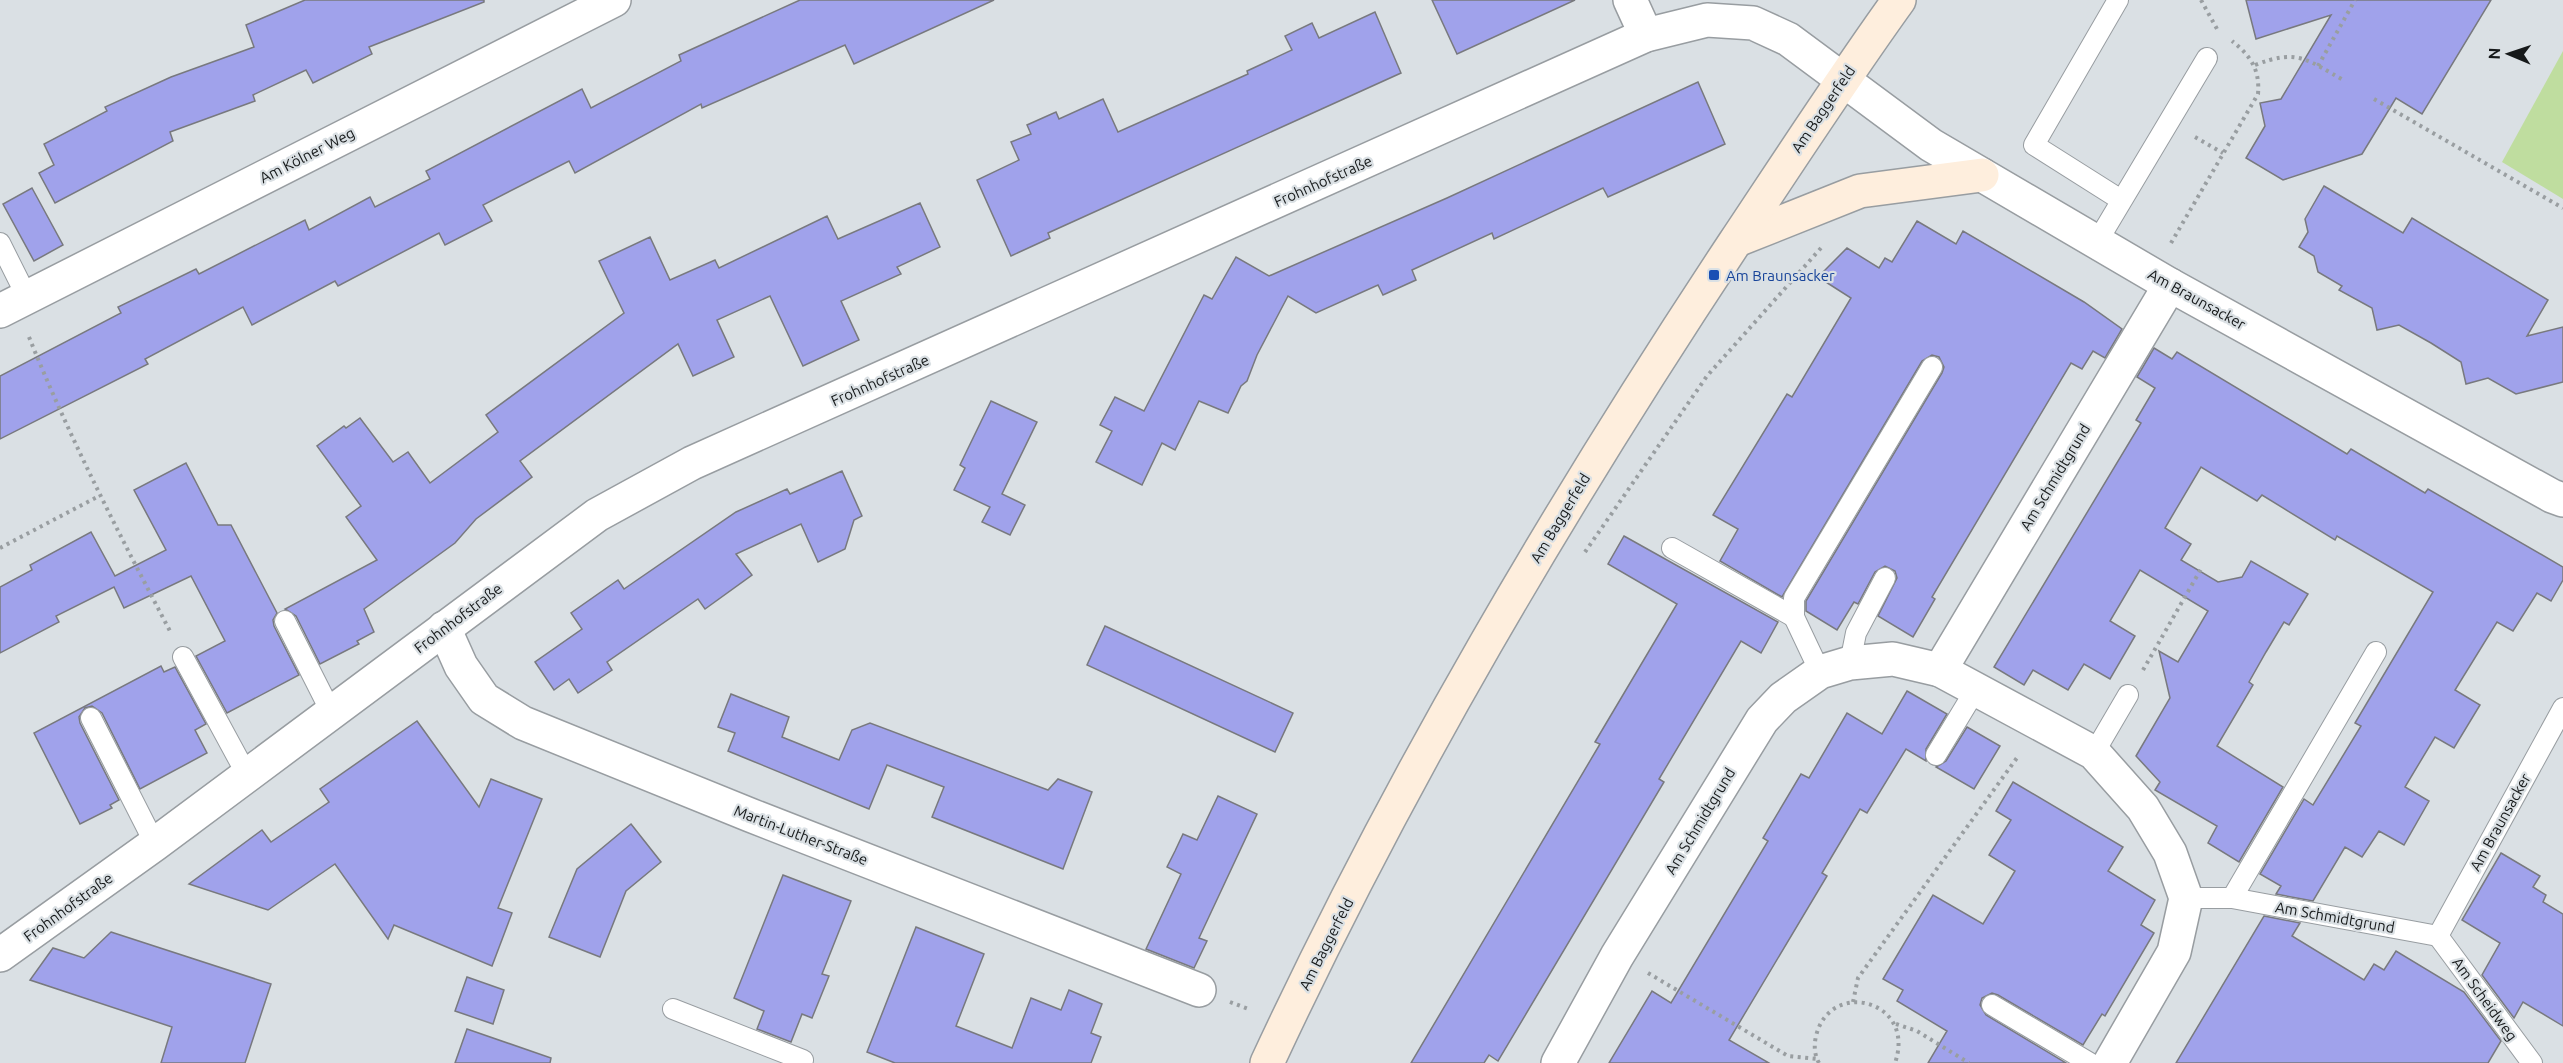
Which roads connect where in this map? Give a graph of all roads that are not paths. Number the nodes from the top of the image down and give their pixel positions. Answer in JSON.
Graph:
{"nodes":[{"id":1,"x":614,"y":0,"type":"edge"},
{"id":2,"x":1630,"y":0,"type":"edge"},
{"id":3,"x":1899,"y":0,"type":"edge"},
{"id":4,"x":2118,"y":0,"type":"edge"},
{"id":5,"x":1646,"y":35,"type":"junction"},
{"id":6,"x":2206,"y":58,"type":"dead end"},
{"id":7,"x":1841,"y":81,"type":"junction"},
{"id":8,"x":1982,"y":175,"type":"junction"},
{"id":9,"x":2121,"y":200,"type":"junction"},
{"id":10,"x":1737,"y":240,"type":"junction"},
{"id":11,"x":2097,"y":242,"type":"junction"},
{"id":12,"x":0,"y":243,"type":"edge"},
{"id":13,"x":2161,"y":280,"type":"junction"},
{"id":14,"x":14,"y":304,"type":"edge"},
{"id":15,"x":1932,"y":367,"type":"dead end"},
{"id":16,"x":2563,"y":500,"type":"edge"},
{"id":17,"x":1672,"y":549,"type":"dead end"},
{"id":18,"x":1884,"y":578,"type":"dead end"},
{"id":19,"x":1794,"y":617,"type":"junction"},
{"id":20,"x":285,"y":621,"type":"dead end"},
{"id":21,"x":444,"y":628,"type":"junction"},
{"id":22,"x":2376,"y":652,"type":"dead end"},
{"id":23,"x":183,"y":657,"type":"road end"},
{"id":24,"x":1835,"y":668,"type":"junction"},
{"id":25,"x":1940,"y":670,"type":"junction"},
{"id":26,"x":1976,"y":689,"type":"junction"},
{"id":27,"x":2128,"y":695,"type":"road end"},
{"id":28,"x":2563,"y":708,"type":"edge"},
{"id":29,"x":331,"y":712,"type":"junction"},
{"id":30,"x":91,"y":718,"type":"dead end"},
{"id":31,"x":2094,"y":753,"type":"junction"},
{"id":32,"x":1936,"y":755,"type":"dead end"},
{"id":33,"x":247,"y":775,"type":"junction"},
{"id":34,"x":155,"y":844,"type":"junction"},
{"id":35,"x":2186,"y":898,"type":"junction"},
{"id":36,"x":2232,"y":898,"type":"junction"},
{"id":37,"x":2438,"y":936,"type":"junction"},
{"id":38,"x":0,"y":955,"type":"edge"},
{"id":39,"x":1199,"y":990,"type":"road end"},
{"id":40,"x":1992,"y":1005,"type":"dead end"},
{"id":41,"x":673,"y":1009,"type":"dead end"},
{"id":42,"x":803,"y":1060,"type":"dead end"},
{"id":43,"x":1267,"y":1063,"type":"edge"},
{"id":44,"x":1558,"y":1063,"type":"edge"},
{"id":45,"x":2090,"y":1063,"type":"edge"},
{"id":46,"x":2110,"y":1063,"type":"edge"},
{"id":47,"x":2532,"y":1063,"type":"edge"}],
"edges":[{"from":1,"to":14,"type":"street","name":"Am Kölner Weg"},
{"from":2,"to":5,"type":"street"},
{"from":3,"to":7,"type":"main road","name":"Am Baggerfeld"},
{"from":4,"to":9,"type":"lane"},
{"from":5,"to":7,"type":"street","name":"Frohnhofstraße"},
{"from":5,"to":21,"type":"street","name":"Frohnhofstraße"},
{"from":6,"to":9,"type":"lane"},
{"from":7,"to":8,"type":"street","name":"Am Braunsacker"},
{"from":7,"to":10,"type":"main road","name":"Am Baggerfeld"},
{"from":8,"to":10,"type":"main road"},
{"from":8,"to":11,"type":"street","name":"Am Braunsacker"},
{"from":9,"to":11,"type":"lane"},
{"from":10,"to":43,"type":"main road","name":"Am Baggerfeld"},
{"from":11,"to":13,"type":"street","name":"Am Braunsacker"},
{"from":12,"to":14,"type":"lane"},
{"from":13,"to":16,"type":"street","name":"Am Braunsacker"},
{"from":13,"to":25,"type":"street","name":"Am Schmidtgrund"},
{"from":15,"to":19,"type":"lane"},
{"from":17,"to":19,"type":"lane"},
{"from":18,"to":24,"type":"lane"},
{"from":19,"to":24,"type":"lane"},
{"from":20,"to":29,"type":"lane"},
{"from":21,"to":29,"type":"street","name":"Frohnhofstraße"},
{"from":21,"to":39,"type":"street","name":"Martin-Luther-Straße"},
{"from":22,"to":36,"type":"lane"},
{"from":23,"to":33,"type":"lane"},
{"from":24,"to":25,"type":"street","name":"Am Schmidtgrund"},
{"from":24,"to":44,"type":"street","name":"Am Schmidtgrund"},
{"from":25,"to":26,"type":"street","name":"Am Schmidtgrund"},
{"from":26,"to":31,"type":"street","name":"Am Schmidtgrund"},
{"from":26,"to":32,"type":"lane"},
{"from":27,"to":31,"type":"lane"},
{"from":28,"to":37,"type":"lane","name":"Am Braunsacker"},
{"from":29,"to":33,"type":"street","name":"Frohnhofstraße"},
{"from":30,"to":34,"type":"lane"},
{"from":31,"to":35,"type":"street","name":"Am Schmidtgrund"},
{"from":33,"to":34,"type":"street","name":"Frohnhofstraße"},
{"from":34,"to":38,"type":"street","name":"Frohnhofstraße"},
{"from":35,"to":36,"type":"lane","name":"Am Schmidtgrund"},
{"from":35,"to":46,"type":"street"},
{"from":36,"to":37,"type":"lane","name":"Am Schmidtgrund"},
{"from":37,"to":47,"type":"lane","name":"Am Scheidweg"},
{"from":40,"to":45,"type":"lane"},
{"from":41,"to":42,"type":"lane"}]}
